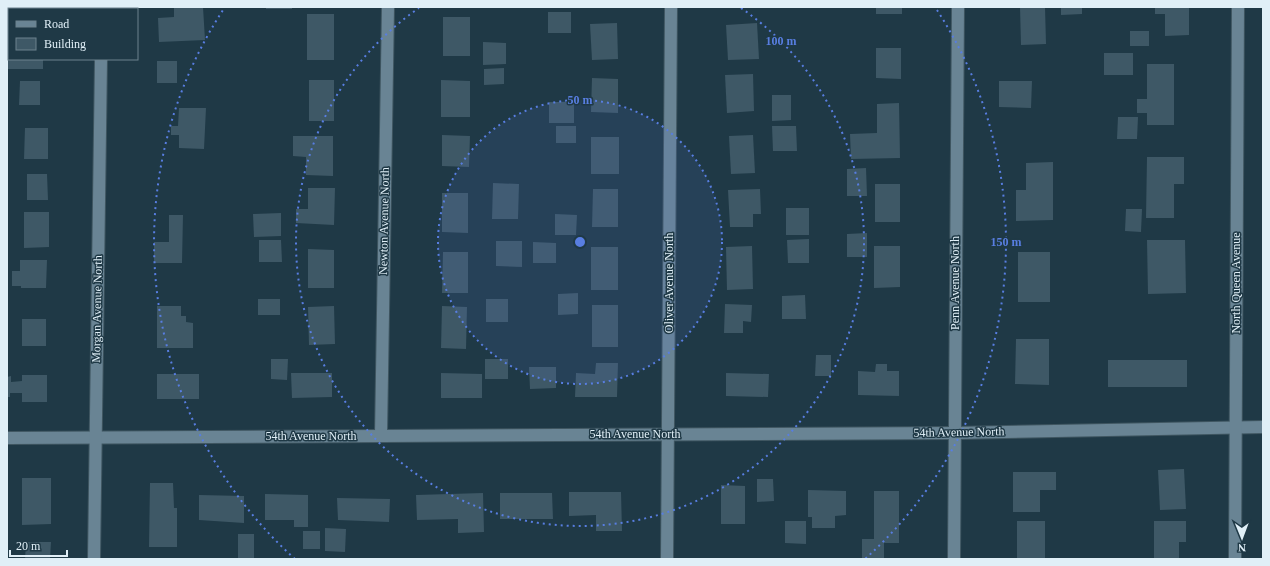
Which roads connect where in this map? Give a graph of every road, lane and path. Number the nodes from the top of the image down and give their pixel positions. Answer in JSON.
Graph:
{"nodes":[{"id":1,"x":388,"y":7,"type":"edge"},
{"id":2,"x":671,"y":7,"type":"edge"},
{"id":3,"x":958,"y":7,"type":"edge"},
{"id":4,"x":1238,"y":7,"type":"edge"},
{"id":5,"x":101,"y":60,"type":"edge"},
{"id":6,"x":1263,"y":427,"type":"edge"},
{"id":7,"x":1236,"y":428,"type":"junction"},
{"id":8,"x":954,"y":432,"type":"junction"},
{"id":9,"x":668,"y":434,"type":"junction"},
{"id":10,"x":381,"y":435,"type":"junction"},
{"id":11,"x":95,"y":437,"type":"junction"},
{"id":12,"x":7,"y":438,"type":"edge"},
{"id":13,"x":94,"y":559,"type":"edge"},
{"id":14,"x":667,"y":559,"type":"edge"},
{"id":15,"x":954,"y":559,"type":"edge"},
{"id":16,"x":1235,"y":559,"type":"edge"}],
"edges":[{"from":1,"to":10,"type":"street","name":"Newton Avenue North"},
{"from":2,"to":9,"type":"street","name":"Oliver Avenue North"},
{"from":3,"to":8,"type":"street","name":"Penn Avenue North"},
{"from":4,"to":7,"type":"street","name":"North Queen Avenue"},
{"from":5,"to":11,"type":"street","name":"Morgan Avenue North"},
{"from":6,"to":7,"type":"street","name":"54th Avenue North"},
{"from":7,"to":8,"type":"street","name":"54th Avenue North"},
{"from":7,"to":16,"type":"street","name":"North Queen Avenue"},
{"from":8,"to":9,"type":"street","name":"54th Avenue North"},
{"from":8,"to":15,"type":"street","name":"Penn Avenue North"},
{"from":9,"to":10,"type":"street","name":"54th Avenue North"},
{"from":9,"to":14,"type":"street","name":"Oliver Avenue North"},
{"from":10,"to":11,"type":"street","name":"54th Avenue North"},
{"from":11,"to":12,"type":"street","name":"54th Avenue North"},
{"from":11,"to":13,"type":"street","name":"Morgan Avenue North"}]}
